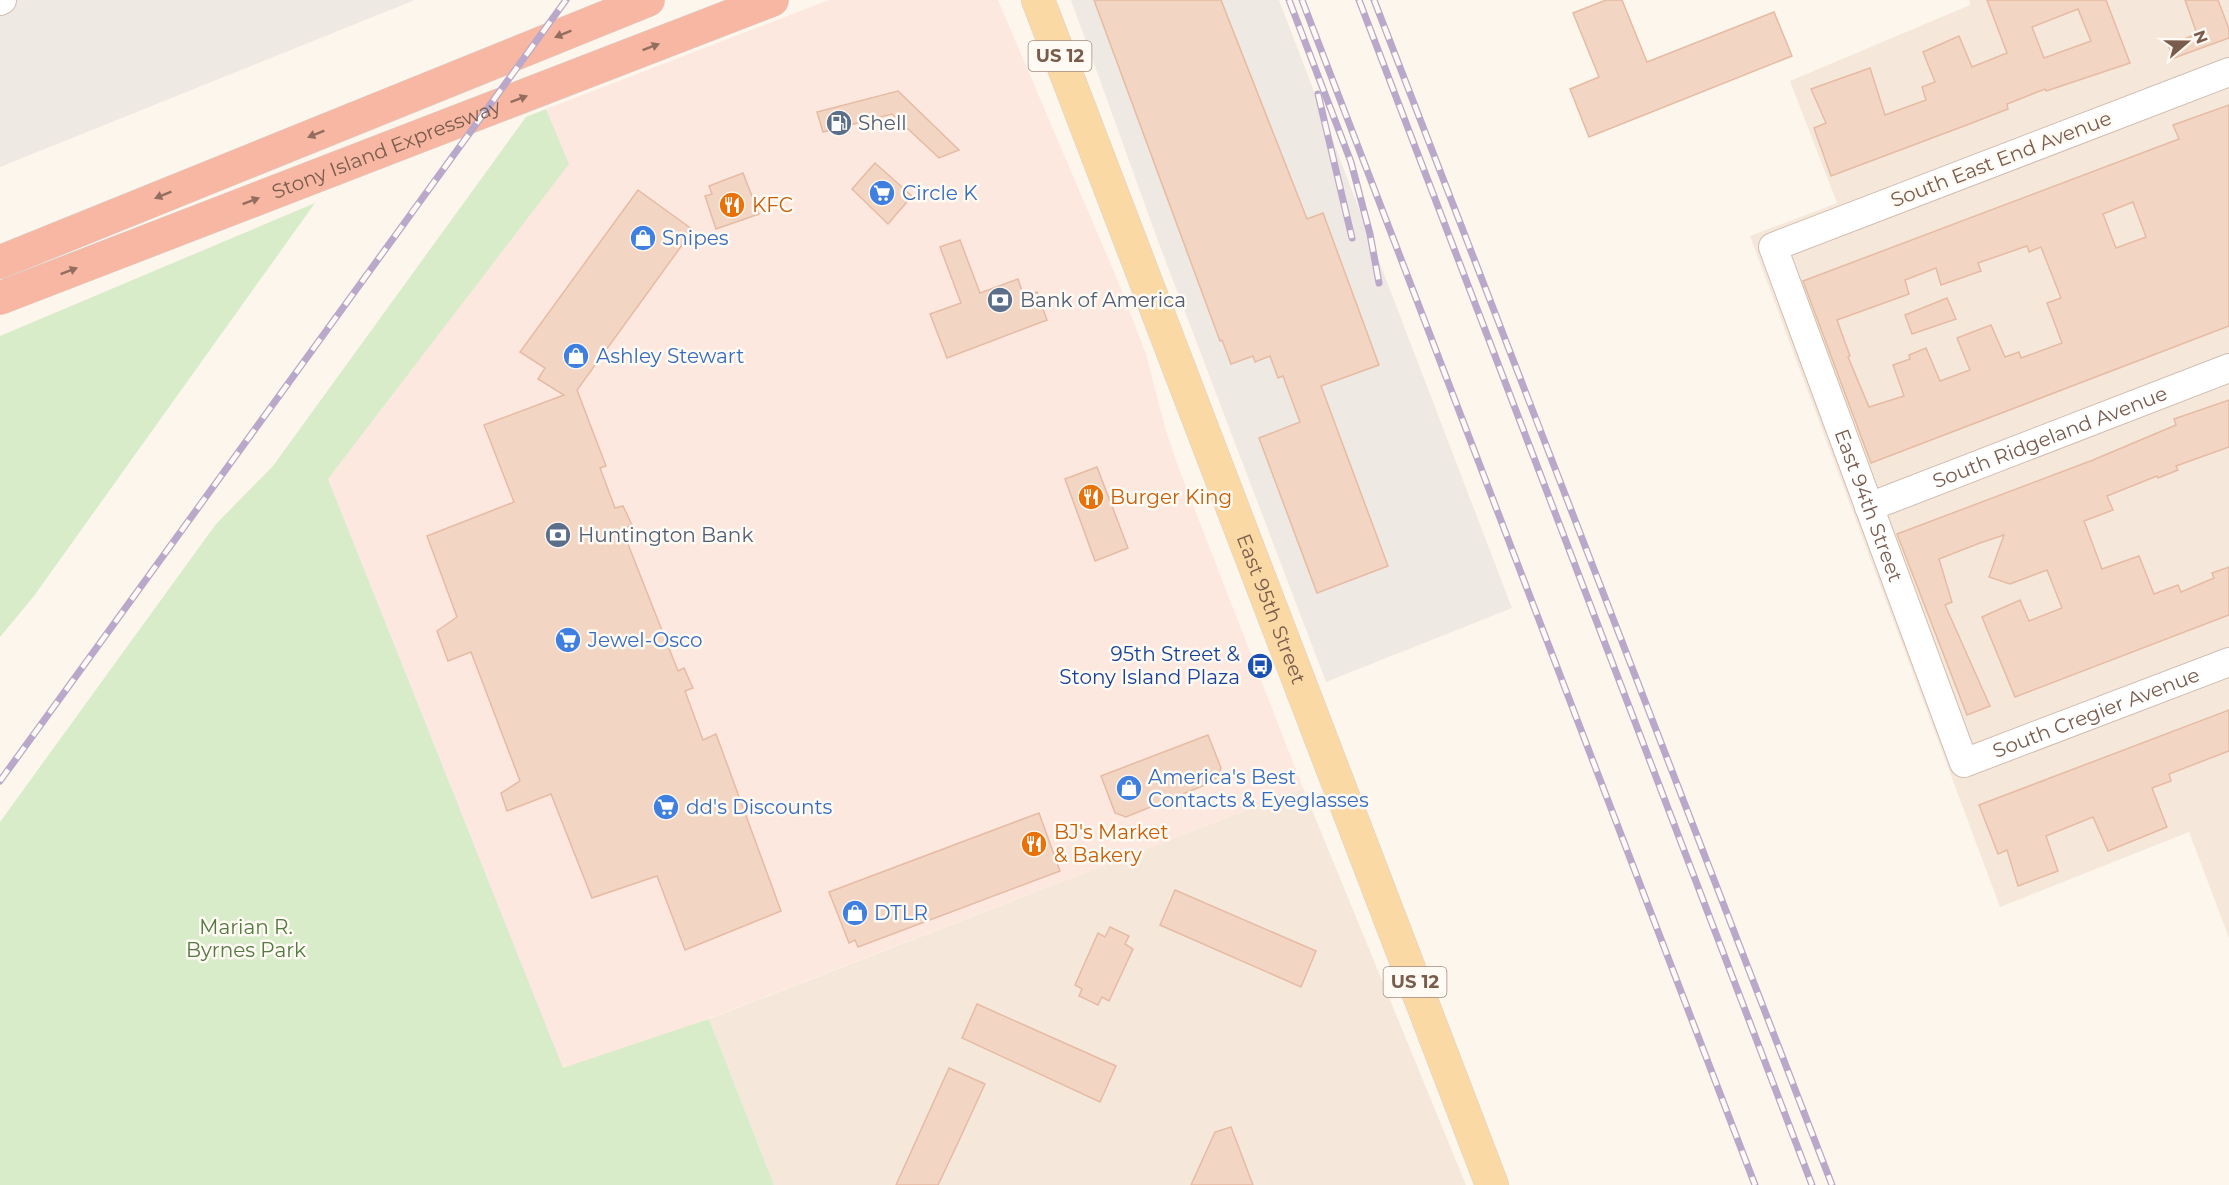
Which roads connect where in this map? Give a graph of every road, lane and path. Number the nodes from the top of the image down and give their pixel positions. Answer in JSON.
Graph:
{"nodes":[{"id":1,"x":648,"y":0,"type":"edge"},
{"id":2,"x":771,"y":0,"type":"edge"},
{"id":3,"x":1038,"y":0,"type":"edge"},
{"id":4,"x":2229,"y":72,"type":"edge"},
{"id":5,"x":1773,"y":247,"type":"joint"},
{"id":6,"x":0,"y":262,"type":"edge"},
{"id":7,"x":5,"y":297,"type":"edge"},
{"id":8,"x":2229,"y":368,"type":"edge"},
{"id":9,"x":1869,"y":507,"type":"junction"},
{"id":10,"x":2229,"y":662,"type":"edge"},
{"id":11,"x":1964,"y":763,"type":"joint"},
{"id":12,"x":1492,"y":1185,"type":"edge"}],
"edges":[{"from":1,"to":6,"type":"highway","name":"Stony Island Expressway","one_way":true},
{"from":7,"to":2,"type":"highway","name":"Stony Island Expressway","one_way":true},
{"from":3,"to":12,"type":"main road","name":"East 95th Street","number":"US 12"},
{"from":4,"to":5,"type":"street","name":"South East End Avenue"},
{"from":5,"to":9,"type":"street","name":"East 94th Street"},
{"from":8,"to":9,"type":"street","name":"South Ridgeland Avenue"},
{"from":9,"to":11,"type":"street","name":"East 94th Street"},
{"from":10,"to":11,"type":"street","name":"South Cregier Avenue"}]}
